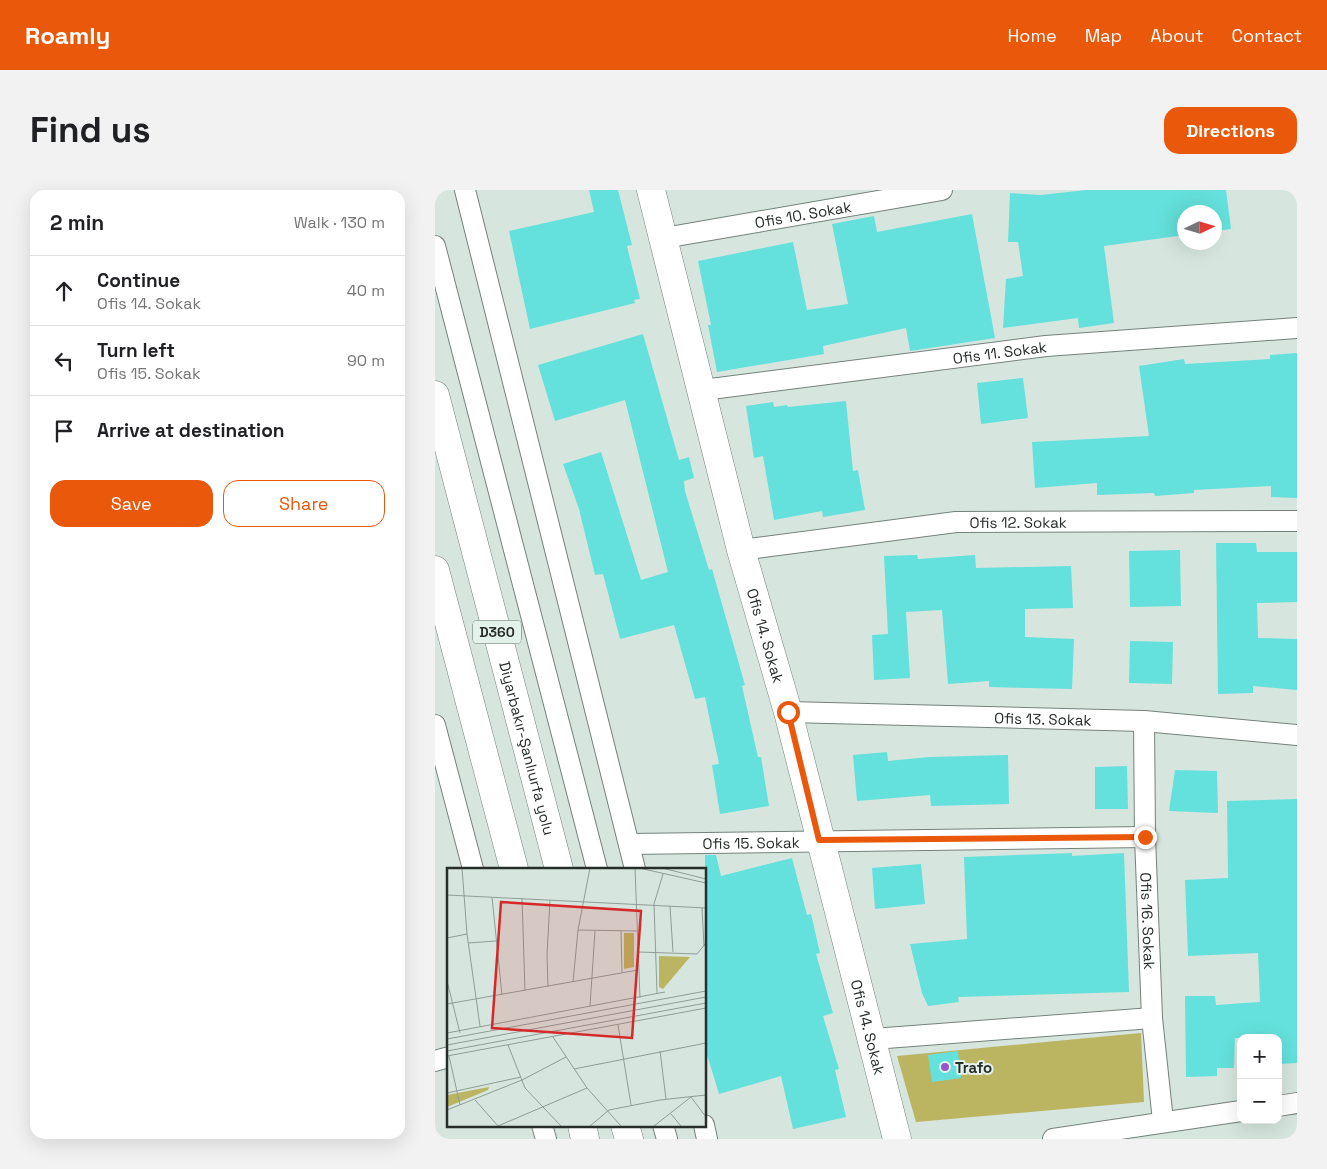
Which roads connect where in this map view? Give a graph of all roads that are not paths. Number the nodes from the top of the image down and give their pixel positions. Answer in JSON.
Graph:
{"nodes":[{"id":1,"x":465,"y":190,"type":"edge"},
{"id":2,"x":651,"y":190,"type":"edge"},
{"id":3,"x":942,"y":190,"type":"edge"},
{"id":4,"x":664,"y":238,"type":"junction"},
{"id":5,"x":435,"y":246,"type":"edge"},
{"id":6,"x":1297,"y":328,"type":"edge"},
{"id":7,"x":703,"y":390,"type":"junction"},
{"id":8,"x":435,"y":395,"type":"edge"},
{"id":9,"x":1297,"y":521,"type":"edge"},
{"id":10,"x":741,"y":550,"type":"junction"},
{"id":11,"x":435,"y":570,"type":"edge"},
{"id":12,"x":788,"y":712,"type":"junction"},
{"id":13,"x":1144,"y":721,"type":"junction"},
{"id":14,"x":435,"y":725,"type":"edge"},
{"id":15,"x":1297,"y":735,"type":"edge"},
{"id":16,"x":1145,"y":837,"type":"junction"},
{"id":17,"x":819,"y":840,"type":"junction"},
{"id":18,"x":629,"y":844,"type":"junction"},
{"id":19,"x":473,"y":868,"type":"edge"},
{"id":20,"x":514,"y":868,"type":"edge"},
{"id":21,"x":559,"y":868,"type":"edge"},
{"id":22,"x":597,"y":868,"type":"edge"},
{"id":23,"x":635,"y":868,"type":"edge"},
{"id":24,"x":1152,"y":1018,"type":"junction"},
{"id":25,"x":873,"y":1039,"type":"junction"},
{"id":26,"x":1297,"y":1103,"type":"edge"},
{"id":27,"x":1282,"y":1105,"type":"edge"},
{"id":28,"x":1237,"y":1112,"type":"edge"},
{"id":29,"x":1163,"y":1121,"type":"junction"},
{"id":30,"x":542,"y":1126,"type":"edge"},
{"id":31,"x":581,"y":1126,"type":"edge"},
{"id":32,"x":625,"y":1126,"type":"edge"},
{"id":33,"x":663,"y":1126,"type":"edge"},
{"id":34,"x":704,"y":1126,"type":"edge"},
{"id":35,"x":546,"y":1139,"type":"edge"},
{"id":36,"x":585,"y":1139,"type":"edge"},
{"id":37,"x":629,"y":1139,"type":"edge"},
{"id":38,"x":667,"y":1139,"type":"edge"},
{"id":39,"x":707,"y":1139,"type":"edge"},
{"id":40,"x":897,"y":1139,"type":"edge"},
{"id":41,"x":1053,"y":1139,"type":"edge"}],
"edges":[{"from":1,"to":18,"type":"street"},
{"from":2,"to":4,"type":"main road","name":"Ofis 14. Sokak"},
{"from":3,"to":4,"type":"street","name":"Ofis 10. Sokak"},
{"from":4,"to":7,"type":"main road","name":"Ofis 14. Sokak"},
{"from":5,"to":22,"type":"street"},
{"from":6,"to":7,"type":"street","name":"Ofis 11. Sokak"},
{"from":7,"to":10,"type":"main road","name":"Ofis 14. Sokak"},
{"from":8,"to":21,"type":"main road","name":"Diyarbakır-Şanlıurfa yolu","number":"D360"},
{"from":9,"to":10,"type":"street","name":"Ofis 12. Sokak"},
{"from":10,"to":12,"type":"main road","name":"Ofis 14. Sokak"},
{"from":11,"to":20,"type":"main road","number":"D360"},
{"from":12,"to":13,"type":"street","name":"Ofis 13. Sokak"},
{"from":12,"to":17,"type":"main road","name":"Ofis 14. Sokak"},
{"from":13,"to":15,"type":"street","name":"Ofis 13. Sokak"},
{"from":13,"to":16,"type":"street","name":"Ofis 16. Sokak"},
{"from":14,"to":19,"type":"street"},
{"from":16,"to":17,"type":"street","name":"Ofis 15. Sokak"},
{"from":16,"to":24,"type":"street","name":"Ofis 16. Sokak"},
{"from":17,"to":18,"type":"street","name":"Ofis 15. Sokak"},
{"from":17,"to":25,"type":"main road","name":"Ofis 14. Sokak"},
{"from":18,"to":23,"type":"street"},
{"from":24,"to":25,"type":"street"},
{"from":24,"to":29,"type":"street","name":"Ofis 16. Sokak"},
{"from":25,"to":40,"type":"main road","name":"Ofis 14. Sokak"},
{"from":26,"to":27,"type":"street"},
{"from":28,"to":29,"type":"street"},
{"from":29,"to":41,"type":"street"},
{"from":30,"to":35,"type":"street"},
{"from":31,"to":36,"type":"main road"},
{"from":32,"to":37,"type":"main road"},
{"from":33,"to":38,"type":"street"},
{"from":34,"to":39,"type":"street"}]}
